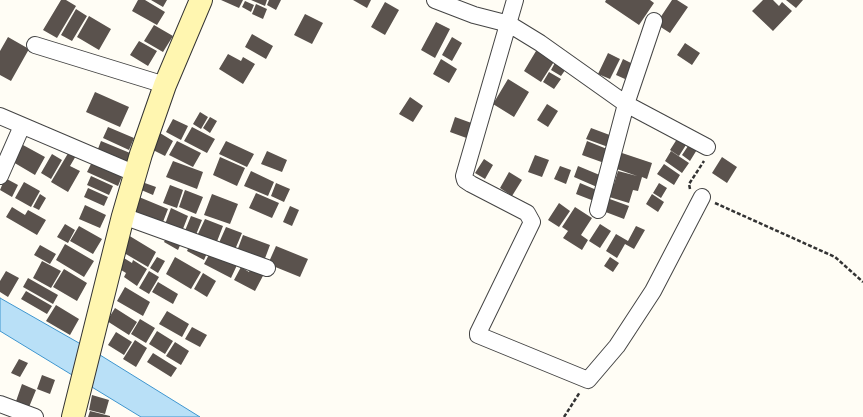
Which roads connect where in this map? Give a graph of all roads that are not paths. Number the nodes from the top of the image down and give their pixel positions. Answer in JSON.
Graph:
{"nodes":[{"id":1,"x":201,"y":0,"type":"edge"},
{"id":2,"x":435,"y":0,"type":"edge"},
{"id":3,"x":515,"y":0,"type":"edge"},
{"id":4,"x":654,"y":21,"type":"dead end"},
{"id":5,"x":509,"y":24,"type":"junction"},
{"id":6,"x":34,"y":45,"type":"dead end"},
{"id":7,"x":165,"y":85,"type":"junction"},
{"id":8,"x":626,"y":104,"type":"junction"},
{"id":9,"x":0,"y":116,"type":"edge"},
{"id":10,"x":22,"y":126,"type":"junction"},
{"id":11,"x":707,"y":147,"type":"road end"},
{"id":12,"x":136,"y":174,"type":"junction"},
{"id":13,"x":0,"y":176,"type":"edge"},
{"id":14,"x":702,"y":197,"type":"road end"},
{"id":15,"x":598,"y":210,"type":"dead end"},
{"id":16,"x":123,"y":216,"type":"junction"},
{"id":17,"x":267,"y":268,"type":"dead end"},
{"id":18,"x":0,"y":404,"type":"edge"},
{"id":19,"x":35,"y":417,"type":"edge"},
{"id":20,"x":73,"y":417,"type":"edge"}],
"edges":[{"from":1,"to":7,"type":"main road"},
{"from":2,"to":5,"type":"street"},
{"from":3,"to":5,"type":"street"},
{"from":4,"to":8,"type":"street"},
{"from":5,"to":8,"type":"street"},
{"from":5,"to":14,"type":"street"},
{"from":6,"to":7,"type":"street"},
{"from":7,"to":12,"type":"main road"},
{"from":8,"to":11,"type":"street"},
{"from":8,"to":15,"type":"street"},
{"from":9,"to":10,"type":"street"},
{"from":10,"to":12,"type":"street"},
{"from":10,"to":13,"type":"street"},
{"from":12,"to":16,"type":"main road"},
{"from":16,"to":17,"type":"street"},
{"from":16,"to":20,"type":"main road"},
{"from":18,"to":19,"type":"street"}]}
